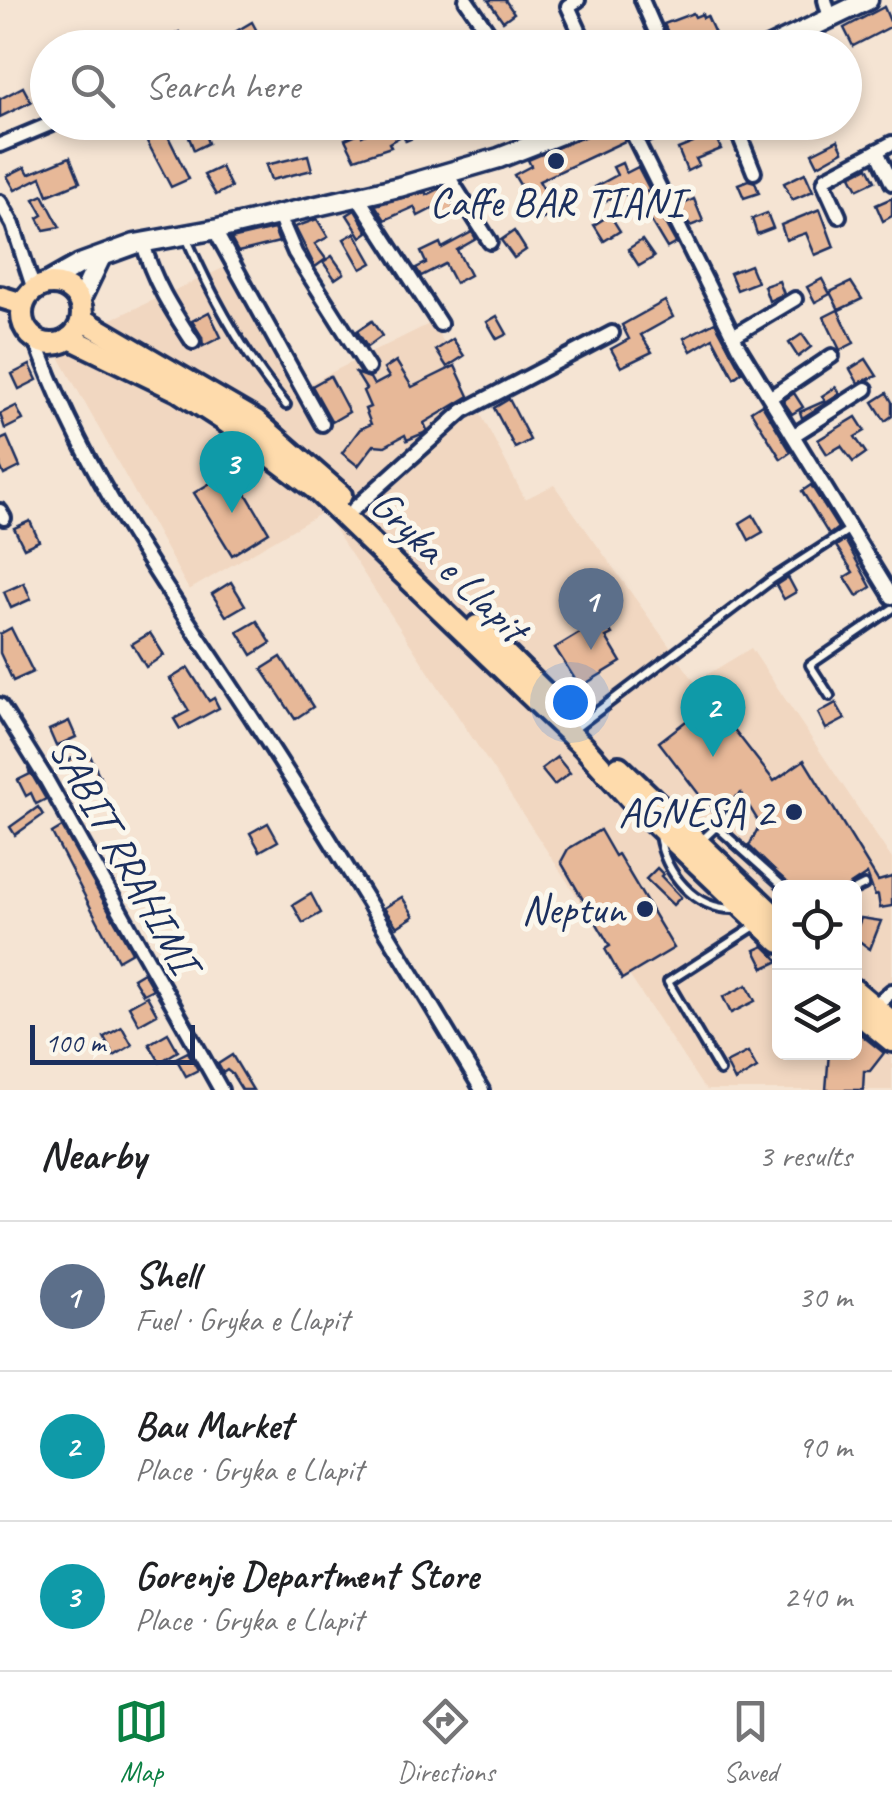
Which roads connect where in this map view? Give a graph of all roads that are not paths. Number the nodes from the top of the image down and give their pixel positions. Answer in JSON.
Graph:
{"nodes":[{"id":1,"x":466,"y":0,"type":"edge"},
{"id":2,"x":578,"y":0,"type":"edge"},
{"id":3,"x":642,"y":0,"type":"edge"},
{"id":4,"x":868,"y":0,"type":"edge"},
{"id":5,"x":828,"y":9,"type":"edge"},
{"id":6,"x":487,"y":30,"type":"edge"},
{"id":7,"x":578,"y":30,"type":"edge"},
{"id":8,"x":656,"y":30,"type":"edge"},
{"id":9,"x":796,"y":30,"type":"edge"},
{"id":10,"x":30,"y":132,"type":"edge"},
{"id":11,"x":531,"y":140,"type":"edge"},
{"id":12,"x":635,"y":140,"type":"edge"},
{"id":13,"x":741,"y":140,"type":"edge"},
{"id":14,"x":892,"y":143,"type":"edge"},
{"id":15,"x":0,"y":145,"type":"edge"},
{"id":16,"x":877,"y":151,"type":"junction"},
{"id":17,"x":754,"y":172,"type":"dead end"},
{"id":18,"x":446,"y":173,"type":"junction"},
{"id":19,"x":892,"y":183,"type":"edge"},
{"id":20,"x":358,"y":197,"type":"junction"},
{"id":21,"x":0,"y":202,"type":"edge"},
{"id":22,"x":279,"y":216,"type":"junction"},
{"id":23,"x":839,"y":216,"type":"dead end"},
{"id":24,"x":218,"y":229,"type":"junction"},
{"id":25,"x":186,"y":236,"type":"junction"},
{"id":26,"x":143,"y":242,"type":"junction"},
{"id":27,"x":490,"y":242,"type":"dead end"},
{"id":28,"x":100,"y":259,"type":"junction"},
{"id":29,"x":0,"y":297,"type":"edge"},
{"id":30,"x":29,"y":297,"type":"junction"},
{"id":31,"x":795,"y":299,"type":"dead end"},
{"id":32,"x":82,"y":311,"type":"junction"},
{"id":33,"x":0,"y":321,"type":"edge"},
{"id":34,"x":440,"y":324,"type":"dead end"},
{"id":35,"x":612,"y":333,"type":"dead end"},
{"id":36,"x":32,"y":336,"type":"junction"},
{"id":37,"x":733,"y":336,"type":"junction"},
{"id":38,"x":70,"y":338,"type":"junction"},
{"id":39,"x":192,"y":342,"type":"dead end"},
{"id":40,"x":832,"y":356,"type":"dead end"},
{"id":41,"x":368,"y":368,"type":"dead end"},
{"id":42,"x":866,"y":389,"type":"dead end"},
{"id":43,"x":771,"y":397,"type":"junction"},
{"id":44,"x":286,"y":404,"type":"dead end"},
{"id":45,"x":322,"y":424,"type":"dead end"},
{"id":46,"x":794,"y":435,"type":"junction"},
{"id":47,"x":355,"y":508,"type":"junction"},
{"id":48,"x":850,"y":530,"type":"junction"},
{"id":49,"x":892,"y":596,"type":"edge"},
{"id":50,"x":892,"y":609,"type":"edge"},
{"id":51,"x":830,"y":696,"type":"dead end"},
{"id":52,"x":0,"y":704,"type":"edge"},
{"id":53,"x":578,"y":727,"type":"junction"},
{"id":54,"x":737,"y":807,"type":"dead end"},
{"id":55,"x":716,"y":826,"type":"junction"},
{"id":56,"x":696,"y":843,"type":"junction"},
{"id":57,"x":776,"y":880,"type":"edge"},
{"id":58,"x":762,"y":919,"type":"edge"},
{"id":59,"x":892,"y":990,"type":"edge"},
{"id":60,"x":864,"y":1009,"type":"edge"},
{"id":61,"x":892,"y":1022,"type":"edge"},
{"id":62,"x":892,"y":1040,"type":"edge"},
{"id":63,"x":720,"y":1071,"type":"dead end"},
{"id":64,"x":221,"y":1090,"type":"edge"},
{"id":65,"x":482,"y":1090,"type":"edge"}],
"edges":[{"from":1,"to":6,"type":"street"},
{"from":2,"to":7,"type":"street"},
{"from":3,"to":8,"type":"street"},
{"from":4,"to":5,"type":"main road"},
{"from":5,"to":9,"type":"main road"},
{"from":10,"to":15,"type":"street"},
{"from":11,"to":18,"type":"main road"},
{"from":12,"to":37,"type":"street"},
{"from":13,"to":17,"type":"street"},
{"from":14,"to":16,"type":"street"},
{"from":16,"to":19,"type":"street"},
{"from":16,"to":23,"type":"street"},
{"from":18,"to":20,"type":"main road"},
{"from":18,"to":27,"type":"street"},
{"from":20,"to":22,"type":"main road"},
{"from":20,"to":34,"type":"street"},
{"from":21,"to":30,"type":"street"},
{"from":22,"to":24,"type":"main road"},
{"from":22,"to":41,"type":"street"},
{"from":24,"to":25,"type":"main road"},
{"from":24,"to":45,"type":"street"},
{"from":25,"to":26,"type":"main road"},
{"from":25,"to":44,"type":"lane"},
{"from":26,"to":28,"type":"main road"},
{"from":26,"to":39,"type":"street"},
{"from":28,"to":30,"type":"main road"},
{"from":28,"to":32,"type":"main road"},
{"from":29,"to":30,"type":"main road"},
{"from":30,"to":32,"type":"main road"},
{"from":30,"to":36,"type":"main road"},
{"from":31,"to":37,"type":"street"},
{"from":32,"to":38,"type":"main road"},
{"from":32,"to":47,"type":"main road","name":"Gryka e Llapit"},
{"from":33,"to":36,"type":"main road"},
{"from":35,"to":47,"type":"street","name":"Gryka e Llapit"},
{"from":36,"to":38,"type":"main road"},
{"from":36,"to":65,"type":"street"},
{"from":37,"to":43,"type":"street"},
{"from":38,"to":58,"type":"main road","name":"Gryka e Llapit"},
{"from":40,"to":43,"type":"street"},
{"from":42,"to":46,"type":"street"},
{"from":43,"to":46,"type":"street"},
{"from":46,"to":48,"type":"street"},
{"from":47,"to":53,"type":"main road","name":"Gryka e Llapit"},
{"from":48,"to":49,"type":"street"},
{"from":48,"to":53,"type":"lane"},
{"from":50,"to":51,"type":"lane"},
{"from":52,"to":64,"type":"street","name":"SABIT RRAHIMI"},
{"from":53,"to":56,"type":"main road","name":"Gryka e Llapit"},
{"from":54,"to":55,"type":"lane"},
{"from":55,"to":56,"type":"lane"},
{"from":55,"to":57,"type":"lane"},
{"from":56,"to":58,"type":"main road","name":"Gryka e Llapit"},
{"from":58,"to":63,"type":"lane"},
{"from":59,"to":60,"type":"street"},
{"from":60,"to":61,"type":"main road"},
{"from":60,"to":62,"type":"main road"}]}
